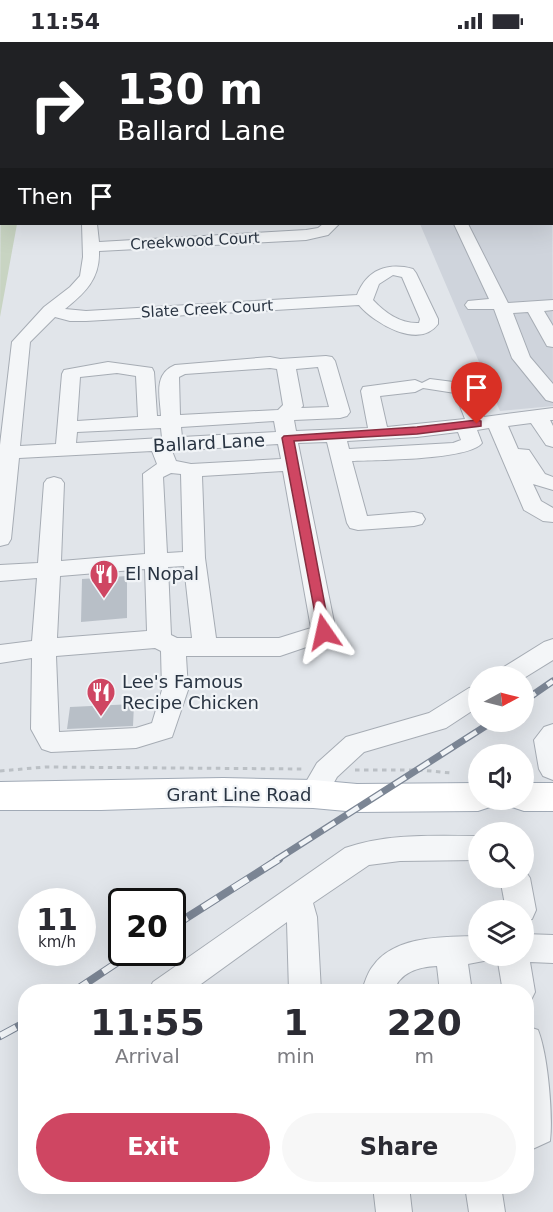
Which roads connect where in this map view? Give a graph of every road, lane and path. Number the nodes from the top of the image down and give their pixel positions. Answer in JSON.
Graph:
{"nodes":[{"id":1,"x":90,"y":225,"type":"edge"},
{"id":2,"x":330,"y":225,"type":"edge"},
{"id":3,"x":462,"y":225,"type":"edge"},
{"id":4,"x":90,"y":247,"type":"junction"},
{"id":5,"x":364,"y":300,"type":"dead end"},
{"id":6,"x":474,"y":305,"type":"dead end"},
{"id":7,"x":553,"y":305,"type":"edge"},
{"id":8,"x":533,"y":306,"type":"junction"},
{"id":9,"x":504,"y":310,"type":"junction"},
{"id":10,"x":50,"y":311,"type":"junction"},
{"id":11,"x":553,"y":342,"type":"edge"},
{"id":12,"x":281,"y":364,"type":"junction"},
{"id":13,"x":553,"y":386,"type":"edge"},
{"id":14,"x":553,"y":396,"type":"edge"},
{"id":15,"x":545,"y":415,"type":"edge"},
{"id":16,"x":171,"y":422,"type":"junction"},
{"id":17,"x":148,"y":423,"type":"junction"},
{"id":18,"x":485,"y":423,"type":"junction"},
{"id":19,"x":67,"y":427,"type":"junction"},
{"id":20,"x":285,"y":427,"type":"junction"},
{"id":21,"x":379,"y":433,"type":"junction"},
{"id":22,"x":336,"y":435,"type":"junction"},
{"id":23,"x":553,"y":441,"type":"edge"},
{"id":24,"x":66,"y":450,"type":"junction"},
{"id":25,"x":167,"y":452,"type":"junction"},
{"id":26,"x":4,"y":453,"type":"edge"},
{"id":27,"x":341,"y":456,"type":"junction"},
{"id":28,"x":292,"y":464,"type":"junction"},
{"id":29,"x":191,"y":470,"type":"junction"},
{"id":30,"x":54,"y":483,"type":"dead end"},
{"id":31,"x":553,"y":484,"type":"edge"},
{"id":32,"x":551,"y":516,"type":"dead end"},
{"id":33,"x":414,"y":519,"type":"dead end"},
{"id":34,"x":0,"y":539,"type":"edge"},
{"id":35,"x":194,"y":558,"type":"junction"},
{"id":36,"x":156,"y":561,"type":"junction"},
{"id":37,"x":47,"y":569,"type":"junction"},
{"id":38,"x":0,"y":573,"type":"edge"},
{"id":39,"x":166,"y":643,"type":"junction"},
{"id":40,"x":205,"y":647,"type":"junction"},
{"id":41,"x":44,"y":648,"type":"junction"},
{"id":42,"x":553,"y":648,"type":"edge"},
{"id":43,"x":0,"y":654,"type":"edge"},
{"id":44,"x":524,"y":666,"type":"edge"},
{"id":45,"x":468,"y":701,"type":"edge"},
{"id":46,"x":553,"y":734,"type":"edge"},
{"id":47,"x":553,"y":769,"type":"edge"},
{"id":48,"x":313,"y":794,"type":"junction"},
{"id":49,"x":0,"y":796,"type":"edge"},
{"id":50,"x":468,"y":797,"type":"edge"},
{"id":51,"x":534,"y":797,"type":"edge"},
{"id":52,"x":553,"y":797,"type":"edge"},
{"id":53,"x":468,"y":848,"type":"edge"},
{"id":54,"x":297,"y":897,"type":"junction"},
{"id":55,"x":465,"y":951,"type":"edge"},
{"id":56,"x":524,"y":966,"type":"edge"},
{"id":57,"x":175,"y":984,"type":"edge"},
{"id":58,"x":305,"y":984,"type":"edge"},
{"id":59,"x":381,"y":984,"type":"edge"},
{"id":60,"x":458,"y":984,"type":"edge"},
{"id":61,"x":521,"y":984,"type":"edge"},
{"id":62,"x":534,"y":1087,"type":"edge"},
{"id":63,"x":534,"y":1131,"type":"edge"},
{"id":64,"x":392,"y":1194,"type":"edge"},
{"id":65,"x":484,"y":1194,"type":"edge"},
{"id":66,"x":394,"y":1212,"type":"edge"},
{"id":67,"x":487,"y":1212,"type":"edge"}],
"edges":[{"from":1,"to":4,"type":"street"},
{"from":2,"to":4,"type":"street","name":"Creekwood Court"},
{"from":3,"to":9,"type":"street"},
{"from":4,"to":10,"type":"street"},
{"from":5,"to":10,"type":"street","name":"Slate Creek Court"},
{"from":6,"to":9,"type":"street"},
{"from":7,"to":8,"type":"street"},
{"from":8,"to":9,"type":"street"},
{"from":8,"to":11,"type":"street"},
{"from":9,"to":13,"type":"street"},
{"from":9,"to":14,"type":"street"},
{"from":10,"to":26,"type":"street"},
{"from":12,"to":16,"type":"street"},
{"from":12,"to":20,"type":"street"},
{"from":12,"to":20,"type":"street"},
{"from":15,"to":18,"type":"street","name":"Ballard Lane"},
{"from":15,"to":23,"type":"street"},
{"from":16,"to":17,"type":"street"},
{"from":16,"to":20,"type":"street"},
{"from":16,"to":25,"type":"street"},
{"from":17,"to":19,"type":"street"},
{"from":17,"to":19,"type":"street"},
{"from":18,"to":21,"type":"street","name":"Ballard Lane"},
{"from":18,"to":21,"type":"street"},
{"from":18,"to":27,"type":"street"},
{"from":18,"to":31,"type":"street"},
{"from":18,"to":32,"type":"street"},
{"from":19,"to":24,"type":"street"},
{"from":20,"to":22,"type":"street","name":"Ballard Lane"},
{"from":20,"to":25,"type":"street","name":"Ballard Lane"},
{"from":20,"to":28,"type":"street"},
{"from":21,"to":22,"type":"street","name":"Ballard Lane"},
{"from":22,"to":27,"type":"street"},
{"from":24,"to":25,"type":"street","name":"Ballard Lane"},
{"from":24,"to":26,"type":"street","name":"Ballard Lane"},
{"from":25,"to":29,"type":"street"},
{"from":25,"to":36,"type":"street"},
{"from":26,"to":34,"type":"street"},
{"from":27,"to":33,"type":"street"},
{"from":28,"to":29,"type":"street"},
{"from":28,"to":40,"type":"street"},
{"from":29,"to":35,"type":"street"},
{"from":30,"to":37,"type":"street"},
{"from":35,"to":36,"type":"street"},
{"from":35,"to":40,"type":"street"},
{"from":36,"to":37,"type":"street"},
{"from":36,"to":39,"type":"street"},
{"from":37,"to":38,"type":"street"},
{"from":37,"to":41,"type":"street"},
{"from":39,"to":40,"type":"street"},
{"from":39,"to":41,"type":"street"},
{"from":39,"to":41,"type":"street"},
{"from":41,"to":43,"type":"street"},
{"from":42,"to":44,"type":"street"},
{"from":45,"to":48,"type":"street"},
{"from":46,"to":47,"type":"street"},
{"from":48,"to":49,"type":"main road","name":"Grant Line Road"},
{"from":48,"to":50,"type":"main road","name":"Grant Line Road"},
{"from":51,"to":52,"type":"main road"},
{"from":53,"to":54,"type":"street"},
{"from":54,"to":57,"type":"street"},
{"from":54,"to":58,"type":"street"},
{"from":55,"to":59,"type":"street"},
{"from":55,"to":60,"type":"street"},
{"from":56,"to":61,"type":"street"},
{"from":62,"to":63,"type":"street"},
{"from":64,"to":66,"type":"street"},
{"from":65,"to":67,"type":"street"}]}
